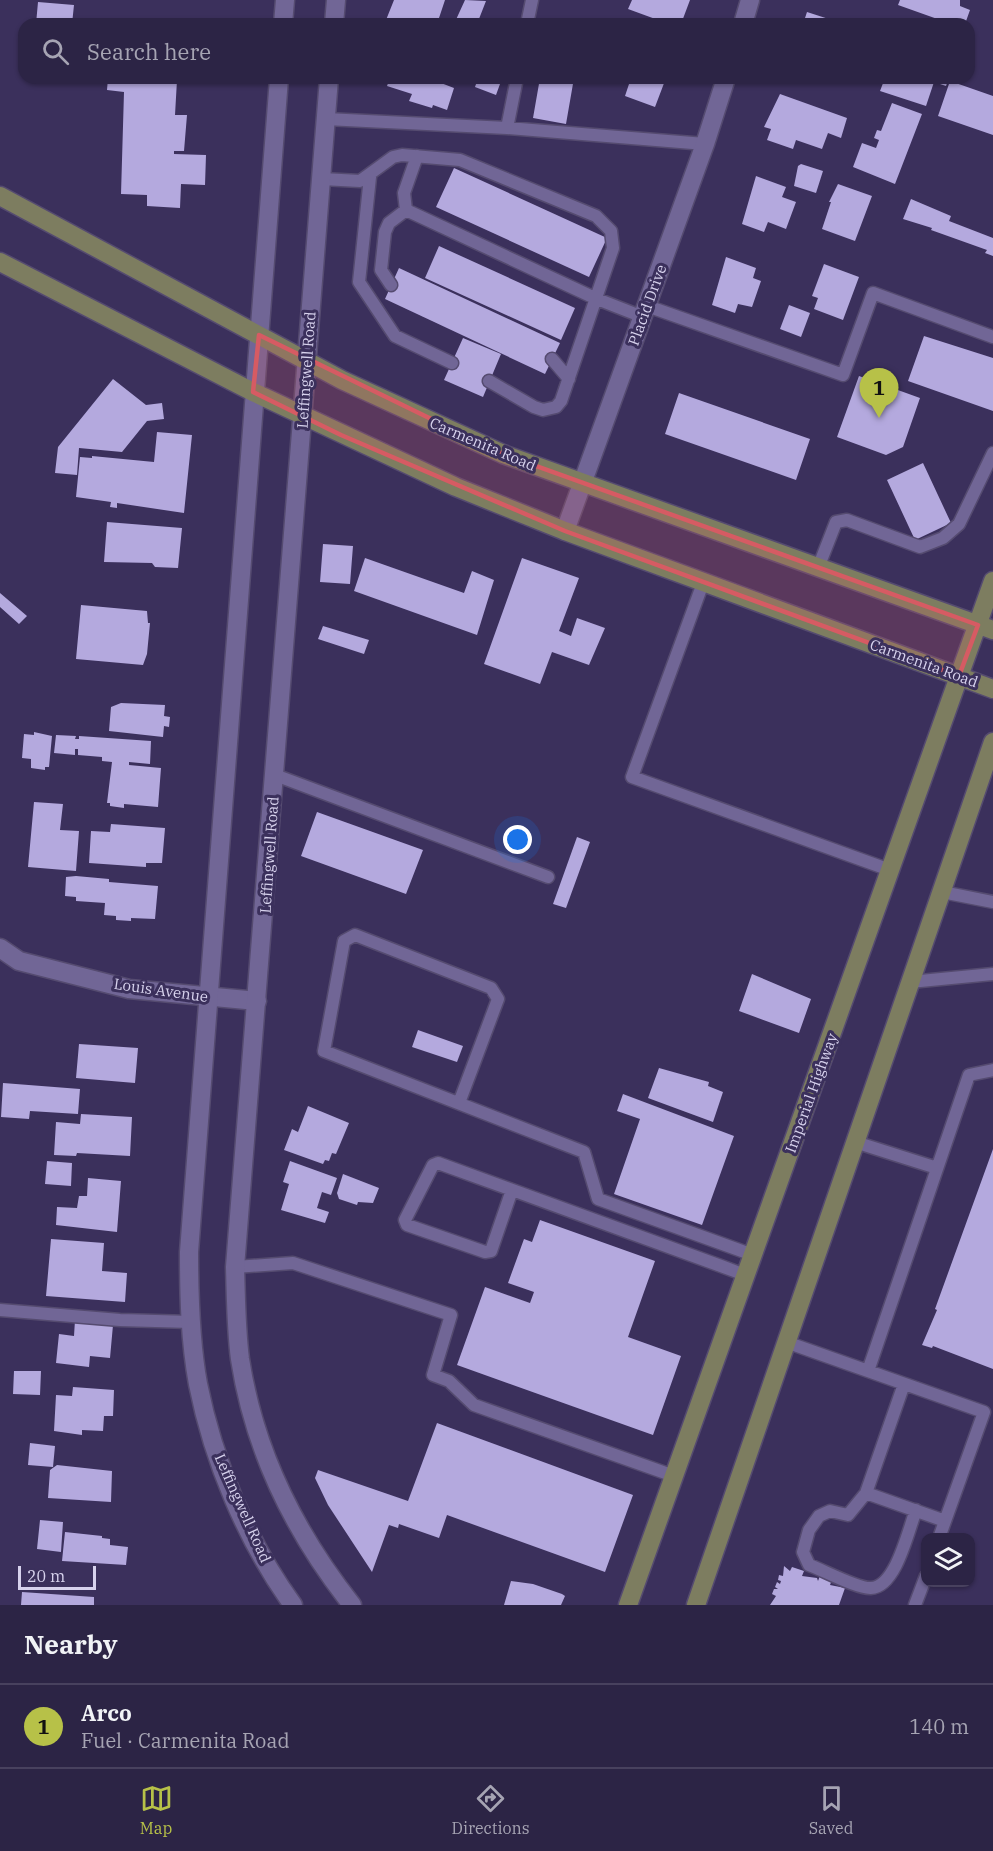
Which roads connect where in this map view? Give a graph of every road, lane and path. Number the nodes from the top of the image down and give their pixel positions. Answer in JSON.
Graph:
{"nodes":[{"id":1,"x":285,"y":0,"type":"edge"},
{"id":2,"x":336,"y":0,"type":"edge"},
{"id":3,"x":532,"y":0,"type":"edge"},
{"id":4,"x":750,"y":0,"type":"edge"},
{"id":5,"x":284,"y":18,"type":"edge"},
{"id":6,"x":334,"y":18,"type":"edge"},
{"id":7,"x":528,"y":18,"type":"edge"},
{"id":8,"x":745,"y":18,"type":"edge"},
{"id":9,"x":279,"y":84,"type":"edge"},
{"id":10,"x":329,"y":84,"type":"edge"},
{"id":11,"x":516,"y":84,"type":"edge"},
{"id":12,"x":724,"y":84,"type":"edge"},
{"id":13,"x":326,"y":119,"type":"junction"},
{"id":14,"x":507,"y":128,"type":"junction"},
{"id":15,"x":705,"y":144,"type":"junction"},
{"id":16,"x":417,"y":156,"type":"junction"},
{"id":17,"x":370,"y":177,"type":"junction"},
{"id":18,"x":322,"y":179,"type":"junction"},
{"id":19,"x":0,"y":196,"type":"edge"},
{"id":20,"x":406,"y":210,"type":"junction"},
{"id":21,"x":0,"y":262,"type":"edge"},
{"id":22,"x":391,"y":285,"type":"dead end"},
{"id":23,"x":597,"y":299,"type":"junction"},
{"id":24,"x":645,"y":311,"type":"junction"},
{"id":25,"x":259,"y":335,"type":"junction"},
{"id":26,"x":993,"y":337,"type":"edge"},
{"id":27,"x":552,"y":360,"type":"dead end"},
{"id":28,"x":307,"y":361,"type":"junction"},
{"id":29,"x":452,"y":363,"type":"dead end"},
{"id":30,"x":569,"y":379,"type":"junction"},
{"id":31,"x":489,"y":381,"type":"dead end"},
{"id":32,"x":254,"y":392,"type":"junction"},
{"id":33,"x":303,"y":416,"type":"junction"},
{"id":34,"x":993,"y":453,"type":"edge"},
{"id":35,"x":582,"y":485,"type":"junction"},
{"id":36,"x":565,"y":531,"type":"junction"},
{"id":37,"x":818,"y":568,"type":"junction"},
{"id":38,"x":993,"y":581,"type":"edge"},
{"id":39,"x":703,"y":583,"type":"junction"},
{"id":40,"x":985,"y":627,"type":"edge"},
{"id":41,"x":959,"y":676,"type":"junction"},
{"id":42,"x":993,"y":688,"type":"edge"},
{"id":43,"x":993,"y":742,"type":"edge"},
{"id":44,"x":275,"y":775,"type":"junction"},
{"id":45,"x":890,"y":870,"type":"junction"},
{"id":46,"x":548,"y":877,"type":"dead end"},
{"id":47,"x":942,"y":892,"type":"junction"},
{"id":48,"x":993,"y":902,"type":"edge"},
{"id":49,"x":0,"y":948,"type":"edge"},
{"id":50,"x":993,"y":974,"type":"edge"},
{"id":51,"x":910,"y":982,"type":"junction"},
{"id":52,"x":207,"y":997,"type":"junction"},
{"id":53,"x":257,"y":1001,"type":"junction"},
{"id":54,"x":993,"y":1070,"type":"edge"},
{"id":55,"x":459,"y":1103,"type":"junction"},
{"id":56,"x":855,"y":1142,"type":"junction"},
{"id":57,"x":937,"y":1168,"type":"junction"},
{"id":58,"x":512,"y":1190,"type":"junction"},
{"id":59,"x":753,"y":1255,"type":"junction"},
{"id":60,"x":236,"y":1267,"type":"junction"},
{"id":61,"x":746,"y":1275,"type":"junction"},
{"id":62,"x":0,"y":1310,"type":"edge"},
{"id":63,"x":191,"y":1322,"type":"junction"},
{"id":64,"x":786,"y":1342,"type":"junction"},
{"id":65,"x":868,"y":1371,"type":"junction"},
{"id":66,"x":904,"y":1384,"type":"junction"},
{"id":67,"x":988,"y":1413,"type":"edge"},
{"id":68,"x":674,"y":1476,"type":"junction"},
{"id":69,"x":866,"y":1493,"type":"junction"},
{"id":70,"x":916,"y":1510,"type":"junction"},
{"id":71,"x":945,"y":1521,"type":"junction"},
{"id":72,"x":941,"y":1533,"type":"edge"},
{"id":73,"x":922,"y":1587,"type":"edge"},
{"id":74,"x":293,"y":1605,"type":"edge"},
{"id":75,"x":352,"y":1605,"type":"edge"},
{"id":76,"x":628,"y":1605,"type":"edge"},
{"id":77,"x":696,"y":1605,"type":"edge"},
{"id":78,"x":915,"y":1605,"type":"edge"}],
"edges":[{"from":1,"to":5,"type":"main road"},
{"from":2,"to":6,"type":"main road"},
{"from":3,"to":7,"type":"lane"},
{"from":4,"to":8,"type":"main road"},
{"from":9,"to":25,"type":"main road","name":"Leffingwell Road"},
{"from":10,"to":13,"type":"main road","name":"Leffingwell Road"},
{"from":11,"to":14,"type":"lane"},
{"from":12,"to":15,"type":"main road","name":"Placid Drive"},
{"from":13,"to":14,"type":"lane"},
{"from":13,"to":18,"type":"main road","name":"Leffingwell Road"},
{"from":14,"to":15,"type":"lane"},
{"from":15,"to":24,"type":"main road","name":"Placid Drive"},
{"from":16,"to":17,"type":"lane"},
{"from":16,"to":20,"type":"lane"},
{"from":16,"to":23,"type":"lane"},
{"from":17,"to":18,"type":"lane"},
{"from":17,"to":29,"type":"lane"},
{"from":18,"to":28,"type":"main road","name":"Leffingwell Road"},
{"from":19,"to":25,"type":"main road","name":"Carmenita Road"},
{"from":20,"to":22,"type":"lane"},
{"from":20,"to":23,"type":"lane"},
{"from":21,"to":32,"type":"main road","name":"Carmenita Road"},
{"from":23,"to":24,"type":"lane"},
{"from":23,"to":30,"type":"lane"},
{"from":24,"to":26,"type":"lane"},
{"from":24,"to":35,"type":"main road","name":"Placid Drive"},
{"from":25,"to":28,"type":"main road","name":"Carmenita Road"},
{"from":25,"to":32,"type":"main road","name":"Leffingwell Road"},
{"from":27,"to":30,"type":"lane"},
{"from":28,"to":33,"type":"main road","name":"Leffingwell Road"},
{"from":28,"to":35,"type":"main road","name":"Carmenita Road"},
{"from":30,"to":31,"type":"lane"},
{"from":32,"to":33,"type":"main road","name":"Carmenita Road"},
{"from":32,"to":52,"type":"main road","name":"Leffingwell Road"},
{"from":33,"to":36,"type":"main road","name":"Carmenita Road"},
{"from":33,"to":44,"type":"main road","name":"Leffingwell Road"},
{"from":34,"to":37,"type":"lane"},
{"from":35,"to":36,"type":"main road","name":"Placid Drive"},
{"from":35,"to":37,"type":"main road","name":"Carmenita Road"},
{"from":36,"to":39,"type":"main road","name":"Carmenita Road"},
{"from":37,"to":40,"type":"main road","name":"Carmenita Road"},
{"from":38,"to":40,"type":"main road","name":"Imperial Highway"},
{"from":39,"to":41,"type":"main road","name":"Carmenita Road"},
{"from":39,"to":45,"type":"lane"},
{"from":40,"to":41,"type":"main road","name":"Imperial Highway"},
{"from":41,"to":42,"type":"main road","name":"Carmenita Road"},
{"from":41,"to":45,"type":"main road","name":"Imperial Highway"},
{"from":43,"to":47,"type":"main road"},
{"from":44,"to":46,"type":"lane"},
{"from":44,"to":53,"type":"main road","name":"Leffingwell Road"},
{"from":45,"to":59,"type":"main road","name":"Imperial Highway"},
{"from":47,"to":48,"type":"lane"},
{"from":47,"to":51,"type":"main road"},
{"from":49,"to":52,"type":"main road","name":"Louis Avenue"},
{"from":50,"to":51,"type":"lane"},
{"from":51,"to":56,"type":"main road"},
{"from":52,"to":53,"type":"main road","name":"Louis Avenue"},
{"from":52,"to":63,"type":"main road","name":"Leffingwell Road"},
{"from":53,"to":60,"type":"main road","name":"Leffingwell Road"},
{"from":54,"to":57,"type":"lane"},
{"from":55,"to":55,"type":"lane"},
{"from":55,"to":59,"type":"lane"},
{"from":56,"to":57,"type":"lane"},
{"from":56,"to":64,"type":"main road"},
{"from":57,"to":65,"type":"lane"},
{"from":58,"to":58,"type":"lane"},
{"from":58,"to":61,"type":"lane"},
{"from":59,"to":61,"type":"main road","name":"Imperial Highway"},
{"from":60,"to":68,"type":"lane"},
{"from":60,"to":75,"type":"main road","name":"Leffingwell Road"},
{"from":61,"to":68,"type":"main road","name":"Imperial Highway"},
{"from":62,"to":63,"type":"lane"},
{"from":63,"to":74,"type":"main road","name":"Leffingwell Road"},
{"from":64,"to":65,"type":"lane"},
{"from":64,"to":77,"type":"main road"},
{"from":65,"to":66,"type":"lane"},
{"from":66,"to":67,"type":"lane"},
{"from":66,"to":69,"type":"lane"},
{"from":67,"to":71,"type":"lane"},
{"from":68,"to":76,"type":"main road","name":"Imperial Highway"},
{"from":69,"to":70,"type":"lane"},
{"from":69,"to":70,"type":"lane"},
{"from":70,"to":71,"type":"lane"},
{"from":71,"to":72,"type":"lane"},
{"from":73,"to":78,"type":"lane"}]}
